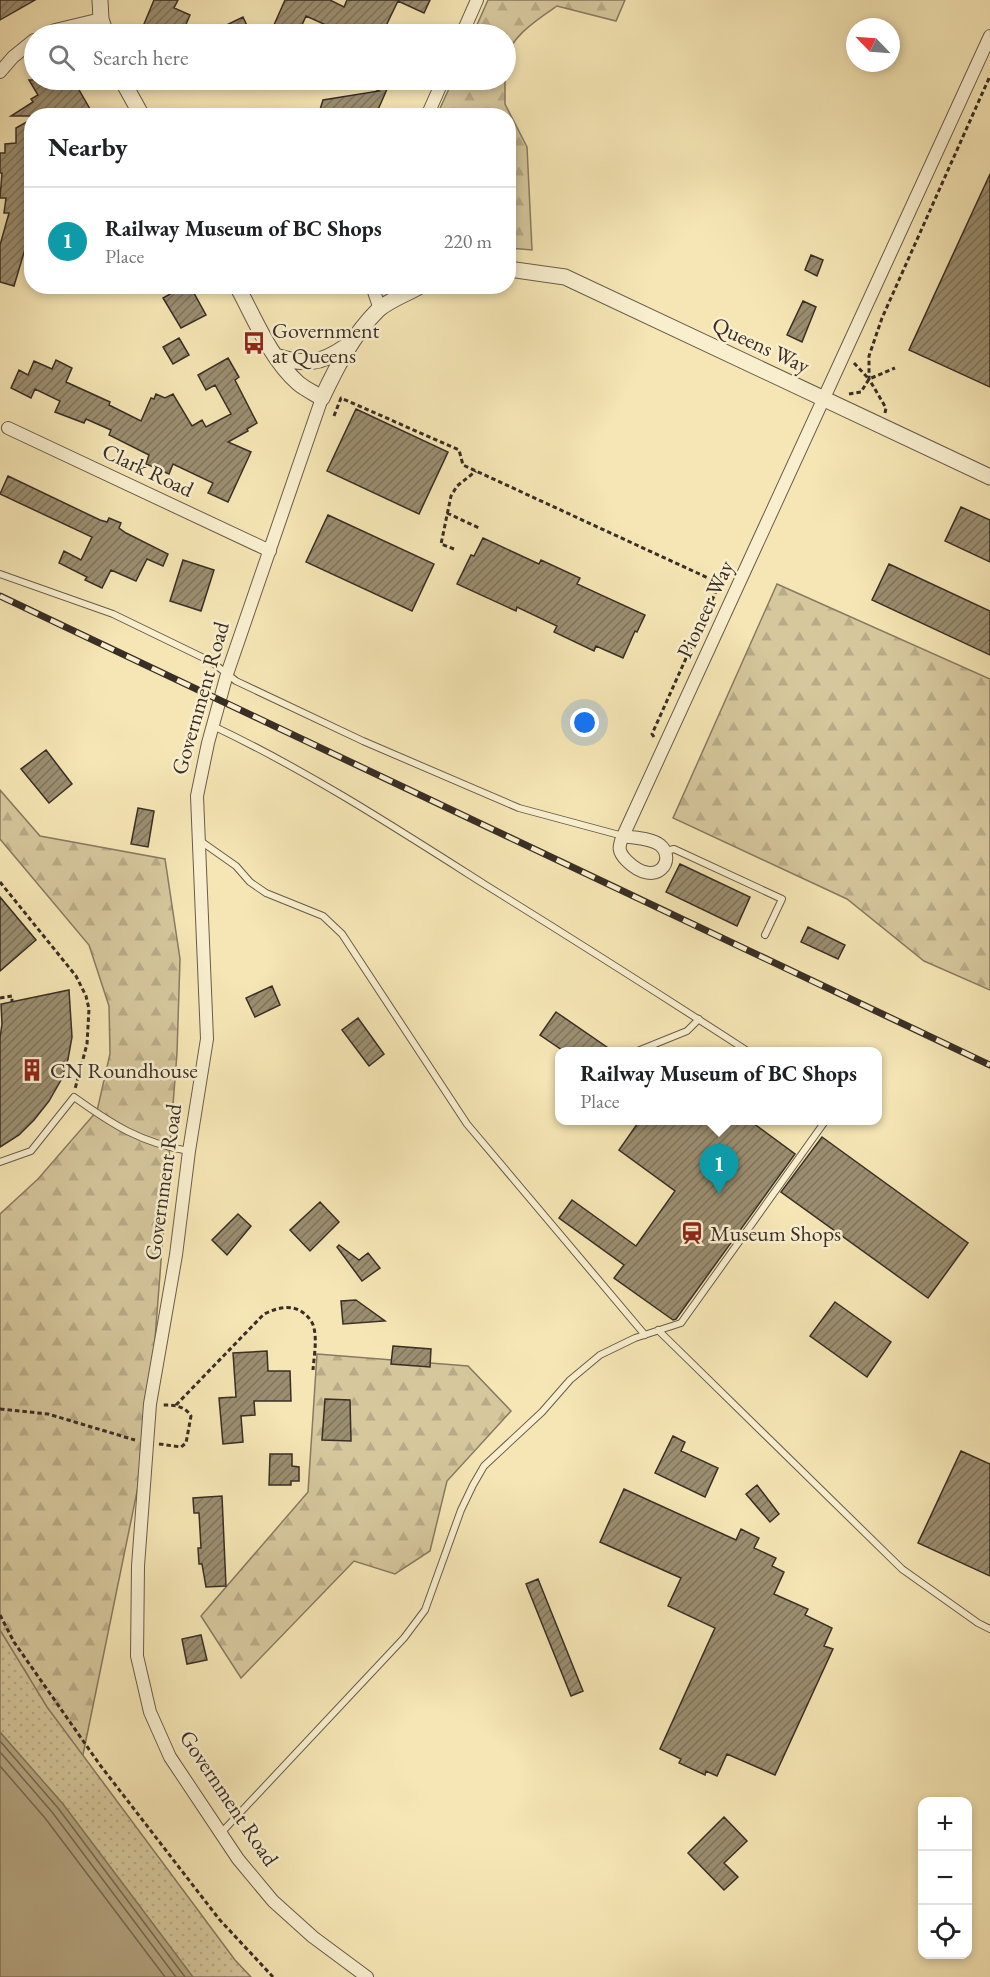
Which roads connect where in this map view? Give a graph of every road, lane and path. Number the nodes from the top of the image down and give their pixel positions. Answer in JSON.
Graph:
{"nodes":[{"id":1,"x":100,"y":0,"type":"edge"},
{"id":2,"x":477,"y":0,"type":"edge"},
{"id":3,"x":101,"y":19,"type":"junction"},
{"id":4,"x":80,"y":24,"type":"edge"},
{"id":5,"x":103,"y":24,"type":"edge"},
{"id":6,"x":466,"y":24,"type":"edge"},
{"id":7,"x":990,"y":36,"type":"edge"},
{"id":8,"x":24,"y":48,"type":"edge"},
{"id":9,"x":0,"y":72,"type":"edge"},
{"id":10,"x":990,"y":76,"type":"edge"},
{"id":11,"x":128,"y":90,"type":"edge"},
{"id":12,"x":439,"y":90,"type":"edge"},
{"id":13,"x":138,"y":108,"type":"edge"},
{"id":14,"x":431,"y":108,"type":"edge"},
{"id":15,"x":516,"y":270,"type":"edge"},
{"id":16,"x":241,"y":294,"type":"edge"},
{"id":17,"x":375,"y":294,"type":"edge"},
{"id":18,"x":406,"y":294,"type":"edge"},
{"id":19,"x":380,"y":309,"type":"junction"},
{"id":20,"x":351,"y":343,"type":"junction"},
{"id":21,"x":275,"y":356,"type":"junction"},
{"id":22,"x":844,"y":356,"type":"junction"},
{"id":23,"x":895,"y":368,"type":"dead end"},
{"id":24,"x":869,"y":379,"type":"junction"},
{"id":25,"x":322,"y":398,"type":"junction"},
{"id":26,"x":824,"y":400,"type":"junction"},
{"id":27,"x":334,"y":416,"type":"dead end"},
{"id":28,"x":882,"y":427,"type":"junction"},
{"id":29,"x":8,"y":428,"type":"dead end"},
{"id":30,"x":477,"y":471,"type":"junction"},
{"id":31,"x":990,"y":477,"type":"edge"},
{"id":32,"x":447,"y":513,"type":"junction"},
{"id":33,"x":479,"y":528,"type":"dead end"},
{"id":34,"x":454,"y":549,"type":"dead end"},
{"id":35,"x":270,"y":551,"type":"junction"},
{"id":36,"x":0,"y":574,"type":"edge"},
{"id":37,"x":719,"y":583,"type":"junction"},
{"id":38,"x":739,"y":585,"type":"junction"},
{"id":39,"x":227,"y":674,"type":"junction"},
{"id":40,"x":213,"y":726,"type":"junction"},
{"id":41,"x":664,"y":747,"type":"junction"},
{"id":42,"x":623,"y":836,"type":"junction"},
{"id":43,"x":199,"y":840,"type":"junction"},
{"id":44,"x":665,"y":851,"type":"junction"},
{"id":45,"x":0,"y":882,"type":"edge"},
{"id":46,"x":765,"y":935,"type":"dead end"},
{"id":47,"x":0,"y":998,"type":"edge"},
{"id":48,"x":12,"y":1002,"type":"dead end"},
{"id":49,"x":699,"y":1019,"type":"junction"},
{"id":50,"x":647,"y":1047,"type":"edge"},
{"id":51,"x":741,"y":1047,"type":"edge"},
{"id":52,"x":74,"y":1097,"type":"junction"},
{"id":53,"x":822,"y":1125,"type":"edge"},
{"id":54,"x":189,"y":1151,"type":"junction"},
{"id":55,"x":0,"y":1162,"type":"edge"},
{"id":56,"x":658,"y":1330,"type":"junction"},
{"id":57,"x":645,"y":1335,"type":"junction"},
{"id":58,"x":313,"y":1370,"type":"dead end"},
{"id":59,"x":150,"y":1404,"type":"junction"},
{"id":60,"x":176,"y":1406,"type":"junction"},
{"id":61,"x":0,"y":1409,"type":"edge"},
{"id":62,"x":147,"y":1443,"type":"junction"},
{"id":63,"x":0,"y":1615,"type":"edge"},
{"id":64,"x":990,"y":1629,"type":"edge"},
{"id":65,"x":221,"y":1834,"type":"junction"},
{"id":66,"x":273,"y":1977,"type":"edge"},
{"id":67,"x":367,"y":1977,"type":"edge"}],
"edges":[{"from":1,"to":3,"type":"street"},
{"from":2,"to":6,"type":"street"},
{"from":3,"to":4,"type":"street"},
{"from":3,"to":5,"type":"street"},
{"from":7,"to":22,"type":"street","name":"Pioneer Way"},
{"from":8,"to":9,"type":"street"},
{"from":10,"to":24,"type":"path"},
{"from":11,"to":13,"type":"street"},
{"from":12,"to":14,"type":"street"},
{"from":15,"to":26,"type":"street","name":"Queens Way"},
{"from":16,"to":21,"type":"street"},
{"from":17,"to":19,"type":"street"},
{"from":18,"to":19,"type":"street"},
{"from":19,"to":20,"type":"street"},
{"from":20,"to":21,"type":"street"},
{"from":20,"to":25,"type":"street"},
{"from":21,"to":25,"type":"street"},
{"from":22,"to":24,"type":"path"},
{"from":22,"to":26,"type":"street","name":"Pioneer Way"},
{"from":23,"to":24,"type":"path"},
{"from":24,"to":28,"type":"path"},
{"from":25,"to":35,"type":"street","name":"Government Road"},
{"from":26,"to":28,"type":"street","name":"Queens Way"},
{"from":26,"to":38,"type":"street","name":"Pioneer Way"},
{"from":27,"to":30,"type":"path"},
{"from":28,"to":31,"type":"street","name":"Queens Way"},
{"from":29,"to":35,"type":"street","name":"Clark Road"},
{"from":30,"to":32,"type":"path"},
{"from":30,"to":37,"type":"path"},
{"from":32,"to":33,"type":"path"},
{"from":32,"to":34,"type":"path"},
{"from":35,"to":39,"type":"street","name":"Government Road"},
{"from":36,"to":39,"type":"lane"},
{"from":37,"to":38,"type":"path"},
{"from":37,"to":41,"type":"path"},
{"from":38,"to":41,"type":"street","name":"Pioneer Way"},
{"from":39,"to":40,"type":"street","name":"Government Road"},
{"from":39,"to":42,"type":"lane"},
{"from":40,"to":43,"type":"street","name":"Government Road"},
{"from":40,"to":49,"type":"lane"},
{"from":41,"to":42,"type":"street","name":"Pioneer Way"},
{"from":42,"to":44,"type":"street"},
{"from":42,"to":44,"type":"street"},
{"from":43,"to":54,"type":"street","name":"Government Road"},
{"from":43,"to":57,"type":"lane"},
{"from":44,"to":46,"type":"lane"},
{"from":45,"to":52,"type":"path"},
{"from":47,"to":48,"type":"path"},
{"from":49,"to":50,"type":"lane"},
{"from":49,"to":51,"type":"lane"},
{"from":52,"to":54,"type":"lane"},
{"from":52,"to":55,"type":"lane"},
{"from":53,"to":56,"type":"lane"},
{"from":54,"to":59,"type":"street","name":"Government Road"},
{"from":56,"to":57,"type":"lane"},
{"from":56,"to":64,"type":"lane"},
{"from":57,"to":65,"type":"lane"},
{"from":58,"to":60,"type":"path"},
{"from":59,"to":60,"type":"path"},
{"from":59,"to":62,"type":"street","name":"Government Road"},
{"from":60,"to":62,"type":"path"},
{"from":61,"to":62,"type":"path"},
{"from":62,"to":65,"type":"street","name":"Government Road"},
{"from":63,"to":66,"type":"path"},
{"from":65,"to":67,"type":"street","name":"Government Road"}]}
